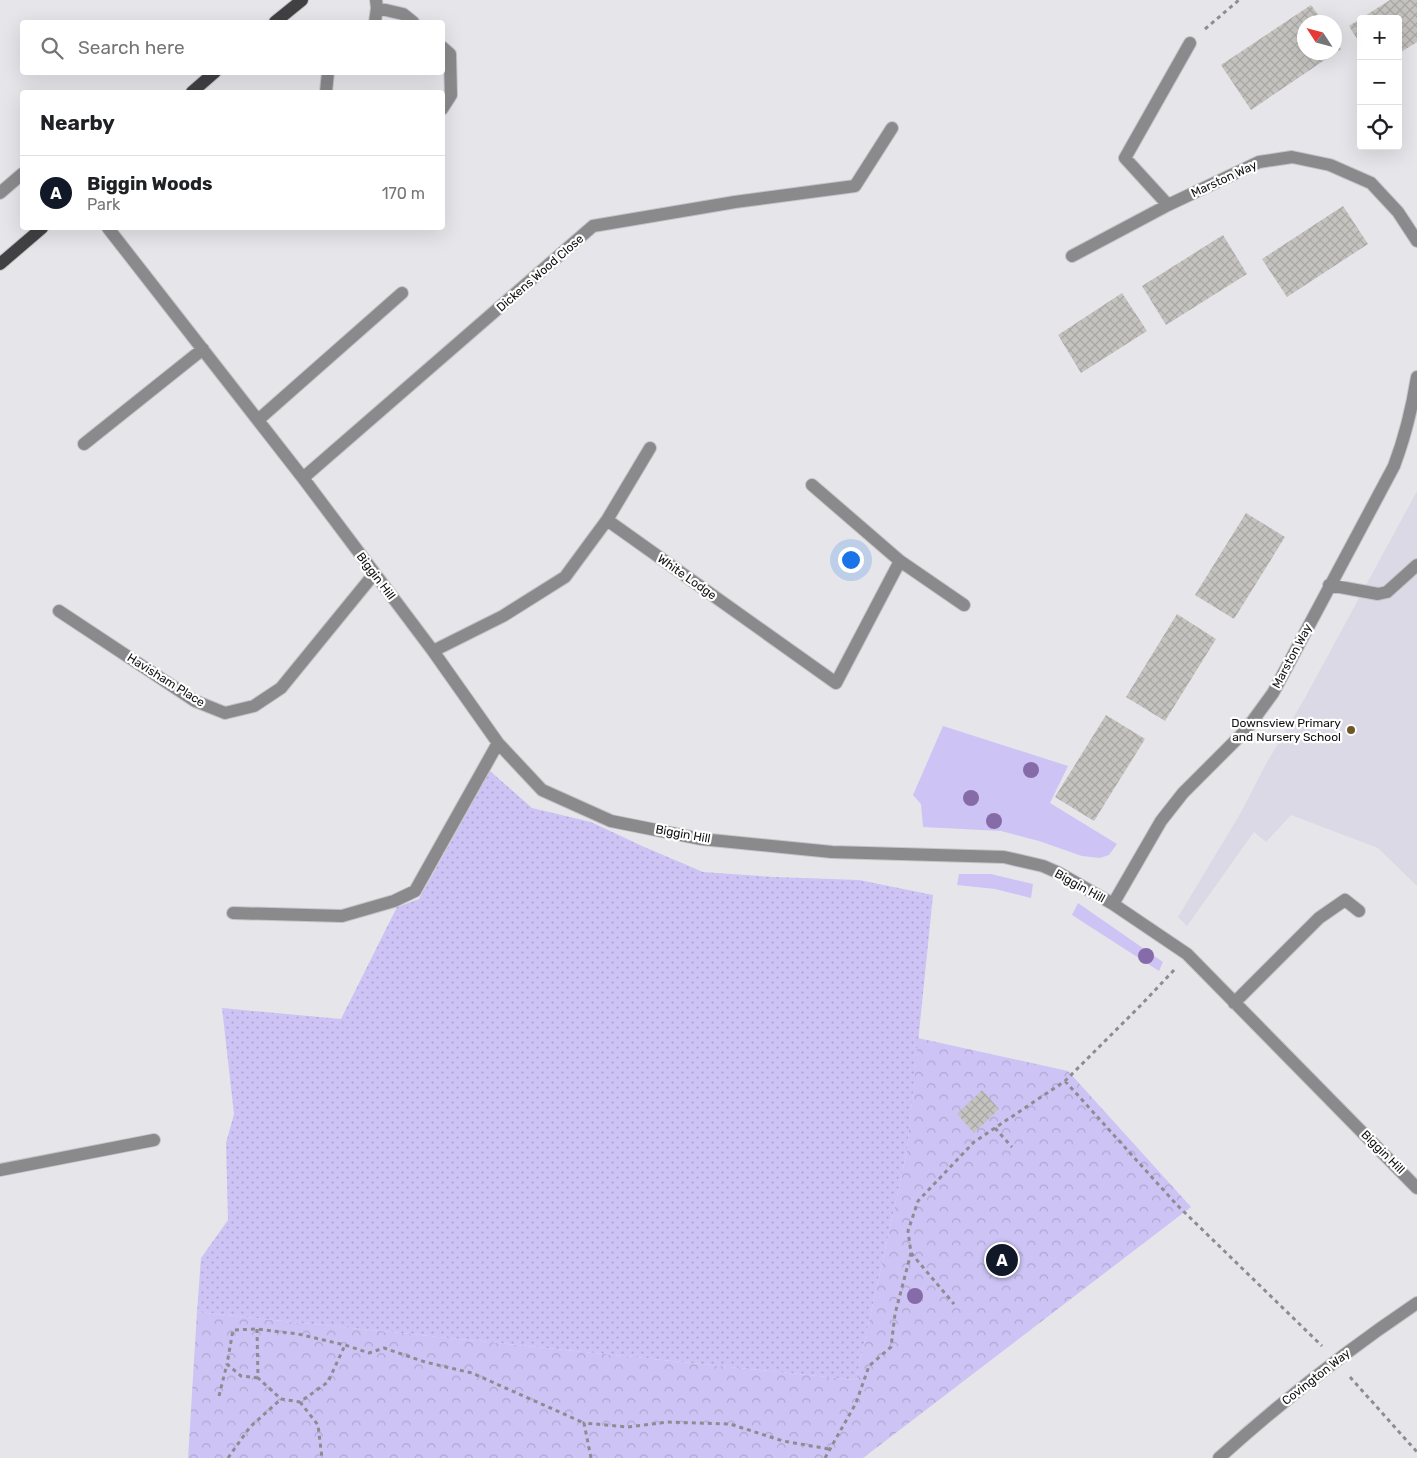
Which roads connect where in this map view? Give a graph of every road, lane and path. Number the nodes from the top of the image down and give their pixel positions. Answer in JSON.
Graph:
{"nodes":[{"id":1,"x":302,"y":0,"type":"edge"},
{"id":2,"x":1239,"y":0,"type":"edge"},
{"id":3,"x":377,"y":4,"type":"edge"},
{"id":4,"x":278,"y":20,"type":"edge"},
{"id":5,"x":375,"y":20,"type":"edge"},
{"id":6,"x":410,"y":20,"type":"edge"},
{"id":7,"x":1190,"y":43,"type":"joint"},
{"id":8,"x":445,"y":50,"type":"edge"},
{"id":9,"x":212,"y":75,"type":"edge"},
{"id":10,"x":328,"y":75,"type":"edge"},
{"id":11,"x":194,"y":90,"type":"edge"},
{"id":12,"x":326,"y":90,"type":"edge"},
{"id":13,"x":445,"y":104,"type":"edge"},
{"id":14,"x":892,"y":128,"type":"dead end"},
{"id":15,"x":20,"y":176,"type":"edge"},
{"id":16,"x":0,"y":193,"type":"edge"},
{"id":17,"x":1168,"y":205,"type":"junction"},
{"id":18,"x":40,"y":230,"type":"edge"},
{"id":19,"x":110,"y":230,"type":"edge"},
{"id":20,"x":1417,"y":241,"type":"edge"},
{"id":21,"x":1072,"y":256,"type":"dead end"},
{"id":22,"x":0,"y":264,"type":"edge"},
{"id":23,"x":402,"y":293,"type":"dead end"},
{"id":24,"x":203,"y":349,"type":"junction"},
{"id":25,"x":1417,"y":377,"type":"edge"},
{"id":26,"x":258,"y":420,"type":"junction"},
{"id":27,"x":84,"y":444,"type":"dead end"},
{"id":28,"x":650,"y":448,"type":"dead end"},
{"id":29,"x":303,"y":478,"type":"junction"},
{"id":30,"x":812,"y":485,"type":"dead end"},
{"id":31,"x":607,"y":520,"type":"junction"},
{"id":32,"x":900,"y":561,"type":"junction"},
{"id":33,"x":1417,"y":565,"type":"edge"},
{"id":34,"x":374,"y":574,"type":"junction"},
{"id":35,"x":1329,"y":585,"type":"junction"},
{"id":36,"x":964,"y":605,"type":"dead end"},
{"id":37,"x":59,"y":611,"type":"dead end"},
{"id":38,"x":433,"y":651,"type":"junction"},
{"id":39,"x":498,"y":743,"type":"junction"},
{"id":40,"x":1113,"y":904,"type":"junction"},
{"id":41,"x":1359,"y":911,"type":"dead end"},
{"id":42,"x":233,"y":913,"type":"dead end"},
{"id":43,"x":1187,"y":954,"type":"junction"},
{"id":44,"x":1234,"y":1003,"type":"junction"},
{"id":45,"x":1065,"y":1081,"type":"junction"},
{"id":46,"x":995,"y":1128,"type":"junction"},
{"id":47,"x":154,"y":1140,"type":"dead end"},
{"id":48,"x":1012,"y":1147,"type":"dead end"},
{"id":49,"x":0,"y":1170,"type":"edge"},
{"id":50,"x":1417,"y":1188,"type":"edge"},
{"id":51,"x":911,"y":1253,"type":"junction"},
{"id":52,"x":1417,"y":1303,"type":"edge"},
{"id":53,"x":954,"y":1304,"type":"dead end"},
{"id":54,"x":257,"y":1329,"type":"junction"},
{"id":55,"x":344,"y":1345,"type":"junction"},
{"id":56,"x":1336,"y":1360,"type":"junction"},
{"id":57,"x":227,"y":1364,"type":"junction"},
{"id":58,"x":258,"y":1378,"type":"junction"},
{"id":59,"x":219,"y":1396,"type":"dead end"},
{"id":60,"x":281,"y":1399,"type":"junction"},
{"id":61,"x":300,"y":1402,"type":"junction"},
{"id":62,"x":584,"y":1423,"type":"junction"},
{"id":63,"x":829,"y":1449,"type":"junction"},
{"id":64,"x":1417,"y":1452,"type":"edge"},
{"id":65,"x":228,"y":1458,"type":"edge"},
{"id":66,"x":322,"y":1458,"type":"edge"},
{"id":67,"x":591,"y":1458,"type":"edge"},
{"id":68,"x":825,"y":1458,"type":"edge"},
{"id":69,"x":1219,"y":1458,"type":"edge"}],
"edges":[{"from":1,"to":4,"type":"main road"},
{"from":2,"to":7,"type":"path"},
{"from":3,"to":5,"type":"street"},
{"from":3,"to":6,"type":"street"},
{"from":7,"to":17,"type":"street"},
{"from":8,"to":13,"type":"street"},
{"from":9,"to":11,"type":"main road"},
{"from":10,"to":12,"type":"street"},
{"from":14,"to":29,"type":"street","name":"Dickens Wood Close"},
{"from":15,"to":16,"type":"street"},
{"from":17,"to":20,"type":"street","name":"Marston Way"},
{"from":17,"to":21,"type":"street","name":"Marston Way"},
{"from":18,"to":22,"type":"main road"},
{"from":19,"to":24,"type":"street","name":"Biggin Hill"},
{"from":23,"to":26,"type":"street"},
{"from":24,"to":26,"type":"street","name":"Biggin Hill"},
{"from":24,"to":27,"type":"street"},
{"from":25,"to":35,"type":"street","name":"Marston Way"},
{"from":26,"to":29,"type":"street","name":"Biggin Hill"},
{"from":28,"to":31,"type":"street"},
{"from":29,"to":34,"type":"street","name":"Biggin Hill"},
{"from":30,"to":32,"type":"street"},
{"from":31,"to":32,"type":"street","name":"White Lodge"},
{"from":31,"to":38,"type":"street"},
{"from":32,"to":36,"type":"street"},
{"from":33,"to":35,"type":"street"},
{"from":34,"to":37,"type":"street","name":"Havisham Place"},
{"from":34,"to":38,"type":"street","name":"Biggin Hill"},
{"from":35,"to":40,"type":"street","name":"Marston Way"},
{"from":38,"to":39,"type":"street","name":"Biggin Hill"},
{"from":39,"to":40,"type":"street","name":"Biggin Hill"},
{"from":39,"to":42,"type":"street"},
{"from":40,"to":43,"type":"street","name":"Biggin Hill"},
{"from":41,"to":44,"type":"street"},
{"from":43,"to":44,"type":"street","name":"Biggin Hill"},
{"from":43,"to":45,"type":"path"},
{"from":44,"to":50,"type":"street","name":"Biggin Hill"},
{"from":45,"to":46,"type":"path"},
{"from":45,"to":56,"type":"path"},
{"from":46,"to":48,"type":"path"},
{"from":46,"to":51,"type":"path"},
{"from":47,"to":49,"type":"street"},
{"from":51,"to":53,"type":"path"},
{"from":51,"to":63,"type":"path"},
{"from":52,"to":56,"type":"street","name":"Covington Way"},
{"from":54,"to":55,"type":"path"},
{"from":54,"to":57,"type":"path"},
{"from":54,"to":58,"type":"path"},
{"from":55,"to":61,"type":"path"},
{"from":55,"to":62,"type":"path"},
{"from":56,"to":64,"type":"path"},
{"from":56,"to":69,"type":"street","name":"Covington Way"},
{"from":57,"to":58,"type":"path"},
{"from":57,"to":59,"type":"path"},
{"from":58,"to":60,"type":"path"},
{"from":60,"to":61,"type":"path"},
{"from":60,"to":65,"type":"path"},
{"from":61,"to":66,"type":"path"},
{"from":62,"to":63,"type":"path"},
{"from":62,"to":67,"type":"path"},
{"from":63,"to":68,"type":"path"}]}
